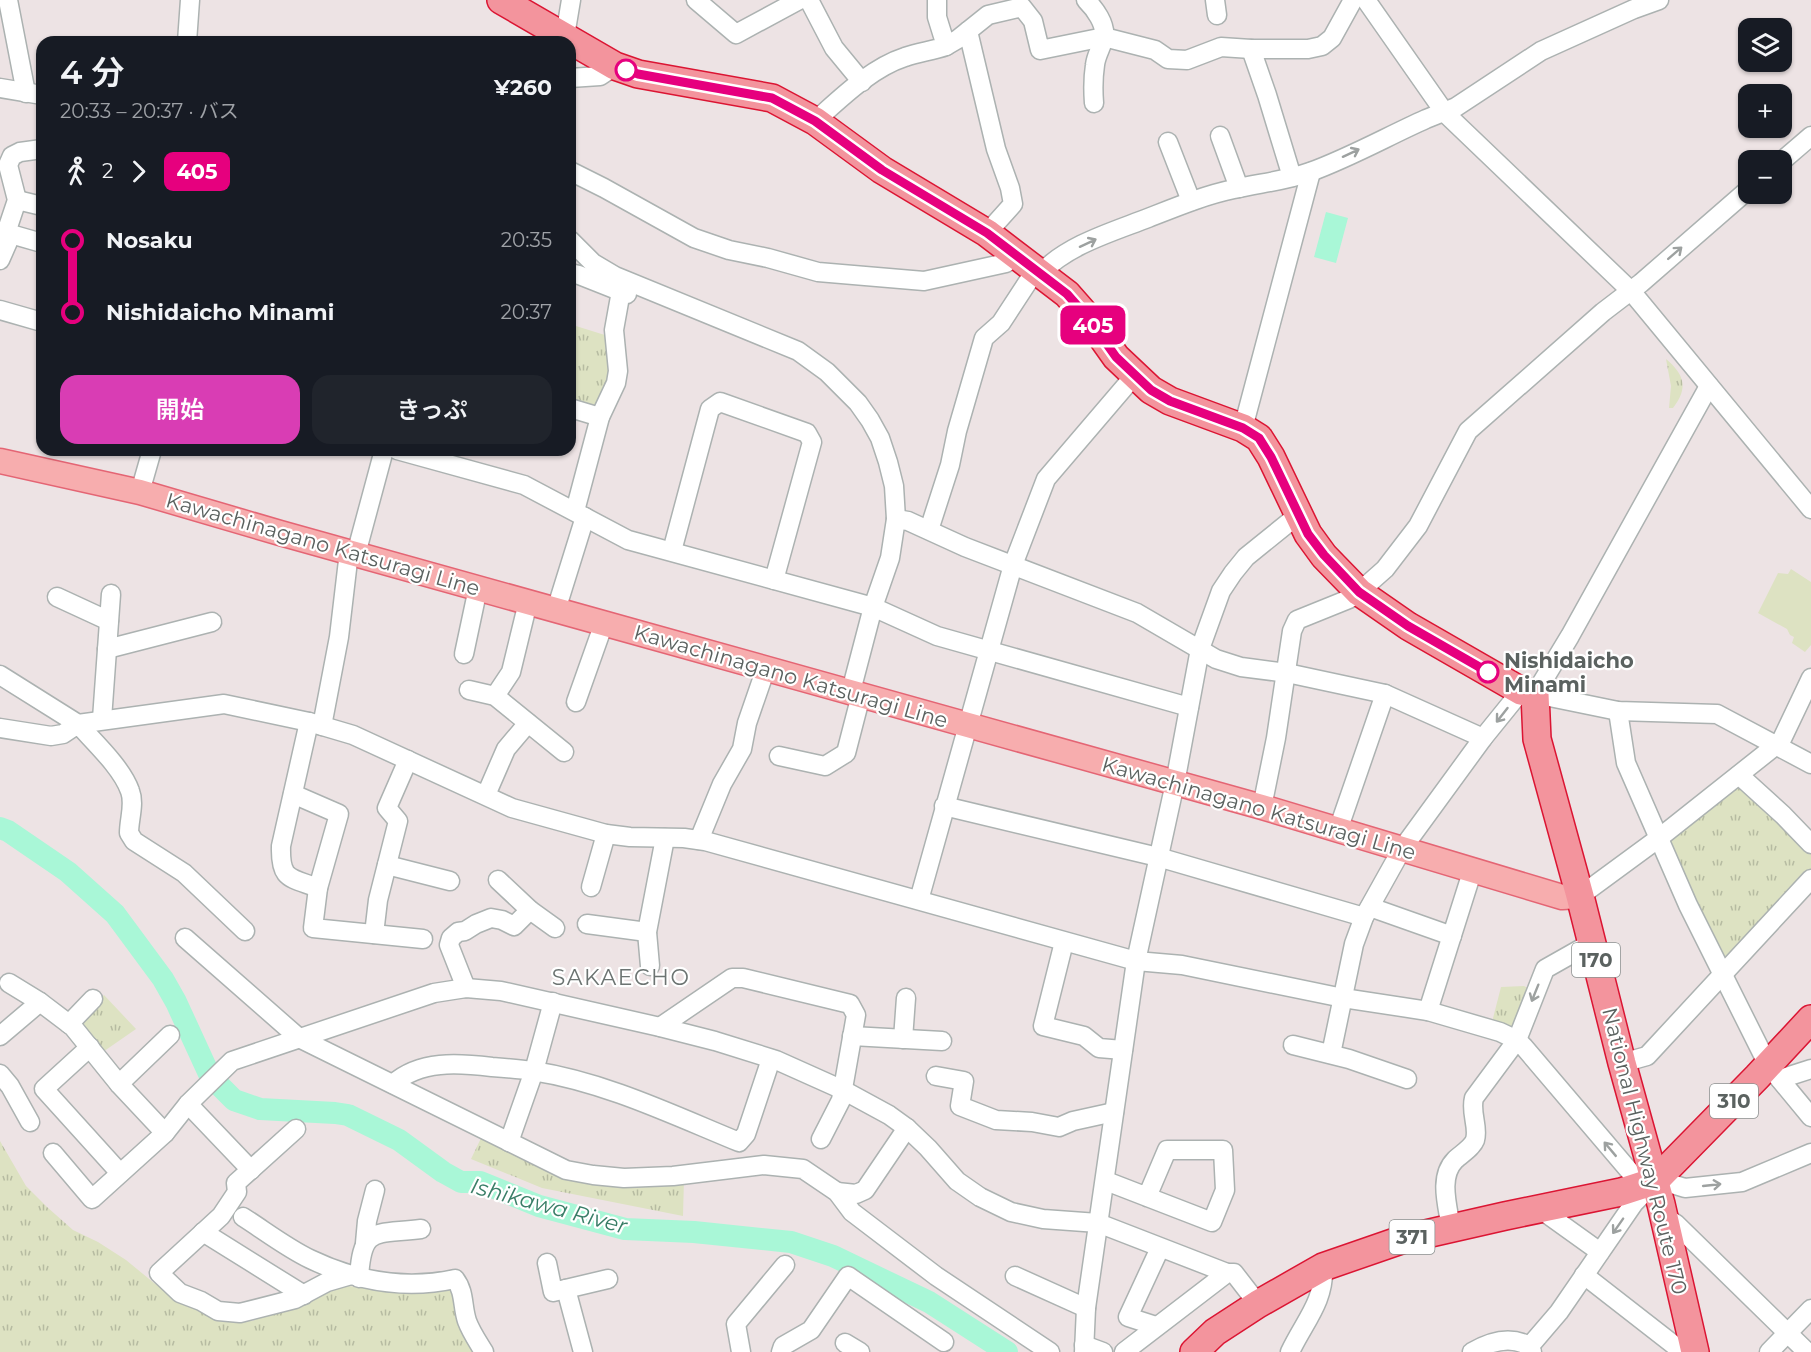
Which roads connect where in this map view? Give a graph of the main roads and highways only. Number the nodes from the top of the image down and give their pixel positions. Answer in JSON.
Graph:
{"nodes":[{"id":1,"x":501,"y":0,"type":"edge"},
{"id":2,"x":558,"y":36,"type":"edge"},
{"id":3,"x":576,"y":46,"type":"edge"},
{"id":4,"x":0,"y":461,"type":"edge"},
{"id":5,"x":1580,"y":896,"type":"junction"},
{"id":6,"x":1811,"y":1019,"type":"edge"},
{"id":7,"x":1655,"y":1181,"type":"junction"},
{"id":8,"x":1194,"y":1352,"type":"edge"},
{"id":9,"x":1695,"y":1352,"type":"edge"}],
"edges":[{"from":1,"to":2,"type":"highway"},
{"from":3,"to":5,"type":"highway","name":"National Highway Route 170","number":"170"},
{"from":4,"to":5,"type":"main road","name":"Kawachinagano Katsuragi Line"},
{"from":5,"to":7,"type":"highway","name":"National Highway Route 170","number":"170"},
{"from":6,"to":7,"type":"highway","number":"310"},
{"from":7,"to":8,"type":"highway","number":"371"},
{"from":7,"to":9,"type":"highway","name":"National Highway Route 170","number":"170"}]}
